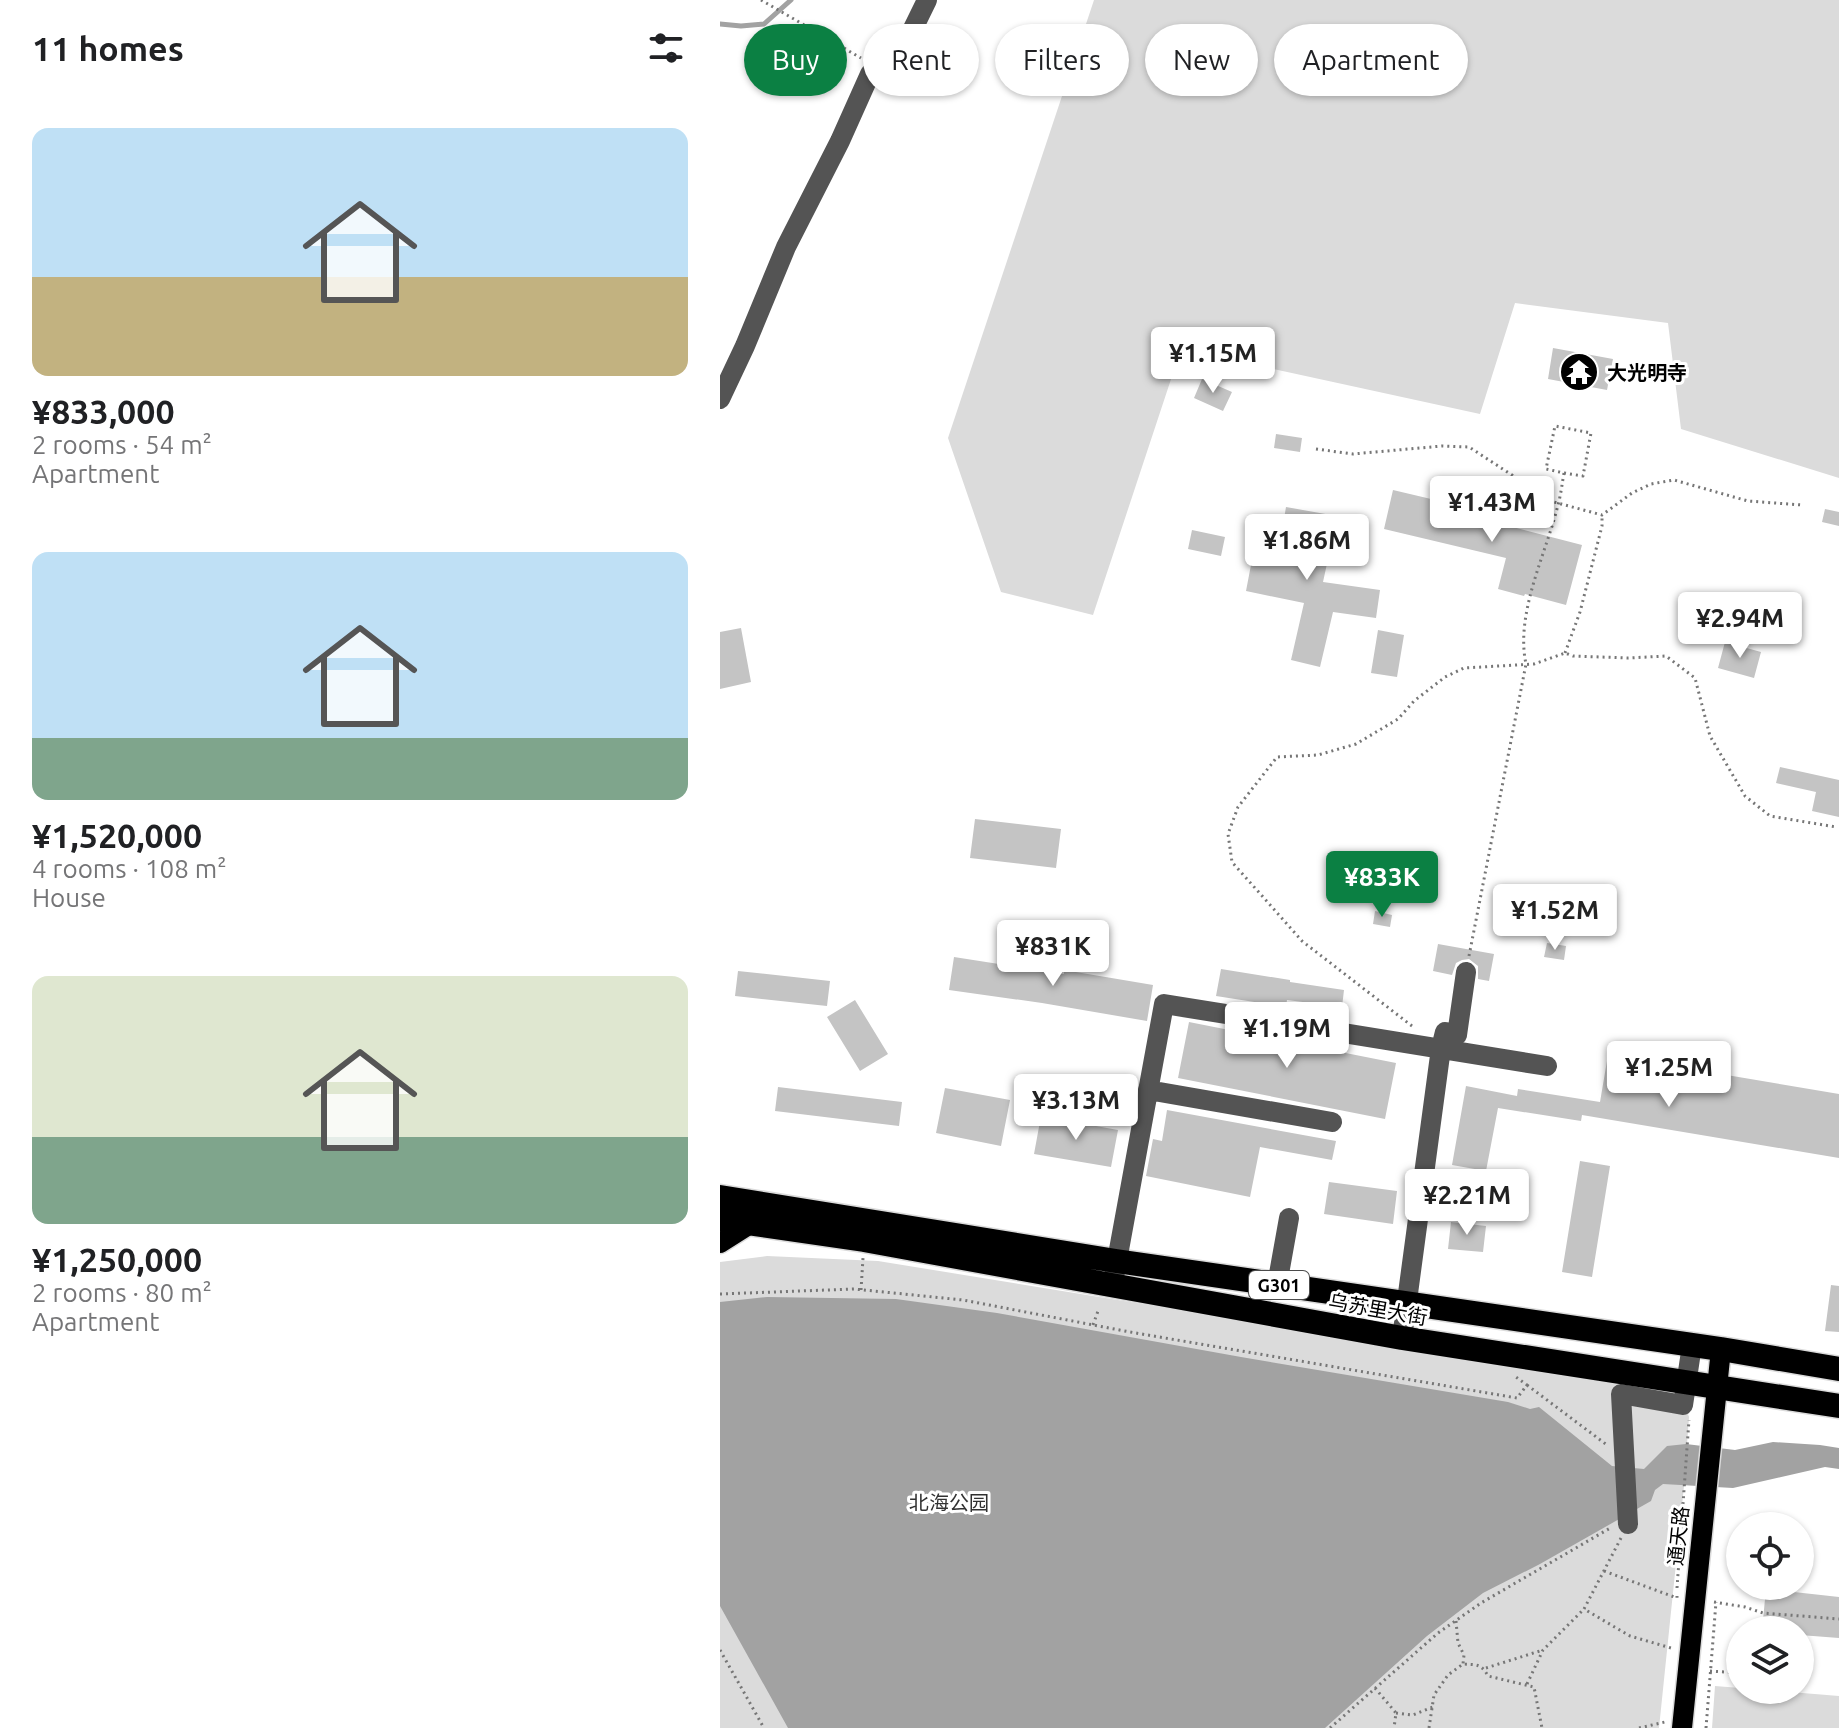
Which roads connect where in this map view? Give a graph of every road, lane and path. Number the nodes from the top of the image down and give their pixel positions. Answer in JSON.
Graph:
{"nodes":[{"id":1,"x":761,"y":0,"type":"edge"},
{"id":2,"x":927,"y":0,"type":"edge"},
{"id":3,"x":915,"y":24,"type":"edge"},
{"id":4,"x":863,"y":59,"type":"edge"},
{"id":5,"x":863,"y":90,"type":"edge"},
{"id":6,"x":720,"y":399,"type":"edge"},
{"id":7,"x":1316,"y":449,"type":"dead end"},
{"id":8,"x":1564,"y":473,"type":"junction"},
{"id":9,"x":1559,"y":504,"type":"junction"},
{"id":10,"x":1802,"y":505,"type":"dead end"},
{"id":11,"x":1602,"y":515,"type":"junction"},
{"id":12,"x":1565,"y":653,"type":"junction"},
{"id":13,"x":1526,"y":664,"type":"junction"},
{"id":14,"x":1836,"y":827,"type":"dead end"},
{"id":15,"x":1466,"y":972,"type":"joint"},
{"id":16,"x":1416,"y":1028,"type":"dead end"},
{"id":17,"x":1441,"y":1048,"type":"junction"},
{"id":18,"x":1547,"y":1066,"type":"dead end"},
{"id":19,"x":1148,"y":1090,"type":"junction"},
{"id":20,"x":1332,"y":1122,"type":"dead end"},
{"id":21,"x":720,"y":1197,"type":"edge"},
{"id":22,"x":763,"y":1203,"type":"junction"},
{"id":23,"x":1289,"y":1218,"type":"dead end"},
{"id":24,"x":720,"y":1219,"type":"edge"},
{"id":25,"x":750,"y":1224,"type":"junction"},
{"id":26,"x":864,"y":1240,"type":"junction"},
{"id":27,"x":720,"y":1243,"type":"edge"},
{"id":28,"x":1115,"y":1273,"type":"junction"},
{"id":29,"x":1277,"y":1285,"type":"junction"},
{"id":30,"x":861,"y":1290,"type":"junction"},
{"id":31,"x":720,"y":1294,"type":"edge"},
{"id":32,"x":1406,"y":1304,"type":"junction"},
{"id":33,"x":1098,"y":1311,"type":"dead end"},
{"id":34,"x":1093,"y":1325,"type":"junction"},
{"id":35,"x":1402,"y":1338,"type":"junction"},
{"id":36,"x":1692,"y":1345,"type":"junction"},
{"id":37,"x":1721,"y":1349,"type":"junction"},
{"id":38,"x":1839,"y":1369,"type":"edge"},
{"id":39,"x":1508,"y":1370,"type":"dead end"},
{"id":40,"x":1686,"y":1382,"type":"junction"},
{"id":41,"x":1527,"y":1385,"type":"junction"},
{"id":42,"x":1716,"y":1387,"type":"junction"},
{"id":43,"x":1839,"y":1406,"type":"edge"},
{"id":44,"x":1689,"y":1417,"type":"dead end"},
{"id":45,"x":1624,"y":1459,"type":"junction"},
{"id":46,"x":1628,"y":1524,"type":"junction"},
{"id":47,"x":1604,"y":1571,"type":"junction"},
{"id":48,"x":1584,"y":1609,"type":"junction"},
{"id":49,"x":1839,"y":1619,"type":"edge"},
{"id":50,"x":1455,"y":1621,"type":"junction"},
{"id":51,"x":1672,"y":1648,"type":"dead end"},
{"id":52,"x":720,"y":1650,"type":"edge"},
{"id":53,"x":1543,"y":1650,"type":"junction"},
{"id":54,"x":1463,"y":1664,"type":"junction"},
{"id":55,"x":1484,"y":1668,"type":"junction"},
{"id":56,"x":1710,"y":1671,"type":"junction"},
{"id":57,"x":1726,"y":1672,"type":"edge"},
{"id":58,"x":1527,"y":1684,"type":"junction"},
{"id":59,"x":1375,"y":1688,"type":"junction"},
{"id":60,"x":1433,"y":1707,"type":"junction"},
{"id":61,"x":1396,"y":1713,"type":"junction"},
{"id":62,"x":1674,"y":1725,"type":"edge"},
{"id":63,"x":764,"y":1728,"type":"edge"},
{"id":64,"x":1330,"y":1728,"type":"edge"},
{"id":65,"x":1394,"y":1728,"type":"edge"},
{"id":66,"x":1429,"y":1728,"type":"edge"},
{"id":67,"x":1542,"y":1728,"type":"edge"},
{"id":68,"x":1639,"y":1728,"type":"edge"},
{"id":69,"x":1706,"y":1728,"type":"edge"}],
"edges":[{"from":1,"to":4,"type":"path"},
{"from":2,"to":3,"type":"street"},
{"from":5,"to":6,"type":"street"},
{"from":7,"to":9,"type":"path"},
{"from":8,"to":8,"type":"path"},
{"from":8,"to":9,"type":"path"},
{"from":9,"to":11,"type":"path"},
{"from":9,"to":13,"type":"path"},
{"from":10,"to":11,"type":"path"},
{"from":11,"to":12,"type":"path"},
{"from":12,"to":13,"type":"path"},
{"from":12,"to":14,"type":"path"},
{"from":13,"to":15,"type":"path"},
{"from":13,"to":16,"type":"path"},
{"from":15,"to":17,"type":"street"},
{"from":17,"to":18,"type":"street"},
{"from":17,"to":19,"type":"street"},
{"from":17,"to":32,"type":"street"},
{"from":19,"to":20,"type":"street"},
{"from":19,"to":28,"type":"street"},
{"from":21,"to":22,"type":"highway","name":"乌苏里大街","number":"G301"},
{"from":22,"to":25,"type":"main road"},
{"from":22,"to":28,"type":"highway","name":"乌苏里大街","number":"G301"},
{"from":23,"to":29,"type":"street"},
{"from":24,"to":25,"type":"highway","name":"乌苏里大街","number":"G301"},
{"from":25,"to":26,"type":"highway","name":"乌苏里大街","number":"G301"},
{"from":25,"to":27,"type":"main road"},
{"from":26,"to":28,"type":"highway","name":"乌苏里大街","number":"G301"},
{"from":26,"to":30,"type":"path"},
{"from":28,"to":29,"type":"highway","name":"乌苏里大街","number":"G301"},
{"from":28,"to":35,"type":"highway","name":"乌苏里大街","number":"G301"},
{"from":29,"to":32,"type":"highway","name":"乌苏里大街","number":"G301"},
{"from":30,"to":31,"type":"path"},
{"from":30,"to":34,"type":"path"},
{"from":32,"to":35,"type":"street"},
{"from":32,"to":36,"type":"highway","name":"乌苏里大街","number":"G301"},
{"from":33,"to":34,"type":"path"},
{"from":34,"to":41,"type":"path"},
{"from":35,"to":40,"type":"highway","name":"乌苏里大街","number":"G301"},
{"from":36,"to":37,"type":"highway","name":"乌苏里大街","number":"G301"},
{"from":36,"to":40,"type":"street"},
{"from":37,"to":38,"type":"highway","name":"乌苏里大街","number":"G301"},
{"from":37,"to":42,"type":"main road","name":"通天路"},
{"from":39,"to":41,"type":"path"},
{"from":40,"to":42,"type":"highway","name":"乌苏里大街","number":"G301"},
{"from":40,"to":45,"type":"street"},
{"from":41,"to":45,"type":"path"},
{"from":42,"to":43,"type":"highway","name":"乌苏里大街","number":"G301"},
{"from":42,"to":62,"type":"main road","name":"通天路"},
{"from":44,"to":47,"type":"path"},
{"from":45,"to":46,"type":"street"},
{"from":46,"to":47,"type":"path"},
{"from":46,"to":50,"type":"path"},
{"from":47,"to":48,"type":"path"},
{"from":48,"to":51,"type":"path"},
{"from":48,"to":53,"type":"path"},
{"from":49,"to":56,"type":"path"},
{"from":50,"to":54,"type":"path"},
{"from":50,"to":59,"type":"path"},
{"from":52,"to":63,"type":"path"},
{"from":53,"to":55,"type":"path"},
{"from":53,"to":58,"type":"path"},
{"from":54,"to":55,"type":"path"},
{"from":54,"to":60,"type":"path"},
{"from":55,"to":58,"type":"path"},
{"from":56,"to":57,"type":"path"},
{"from":56,"to":69,"type":"path"},
{"from":58,"to":67,"type":"path"},
{"from":59,"to":61,"type":"path"},
{"from":59,"to":64,"type":"path"},
{"from":60,"to":61,"type":"path"},
{"from":60,"to":66,"type":"path"},
{"from":61,"to":65,"type":"path"},
{"from":62,"to":68,"type":"path"}]}
